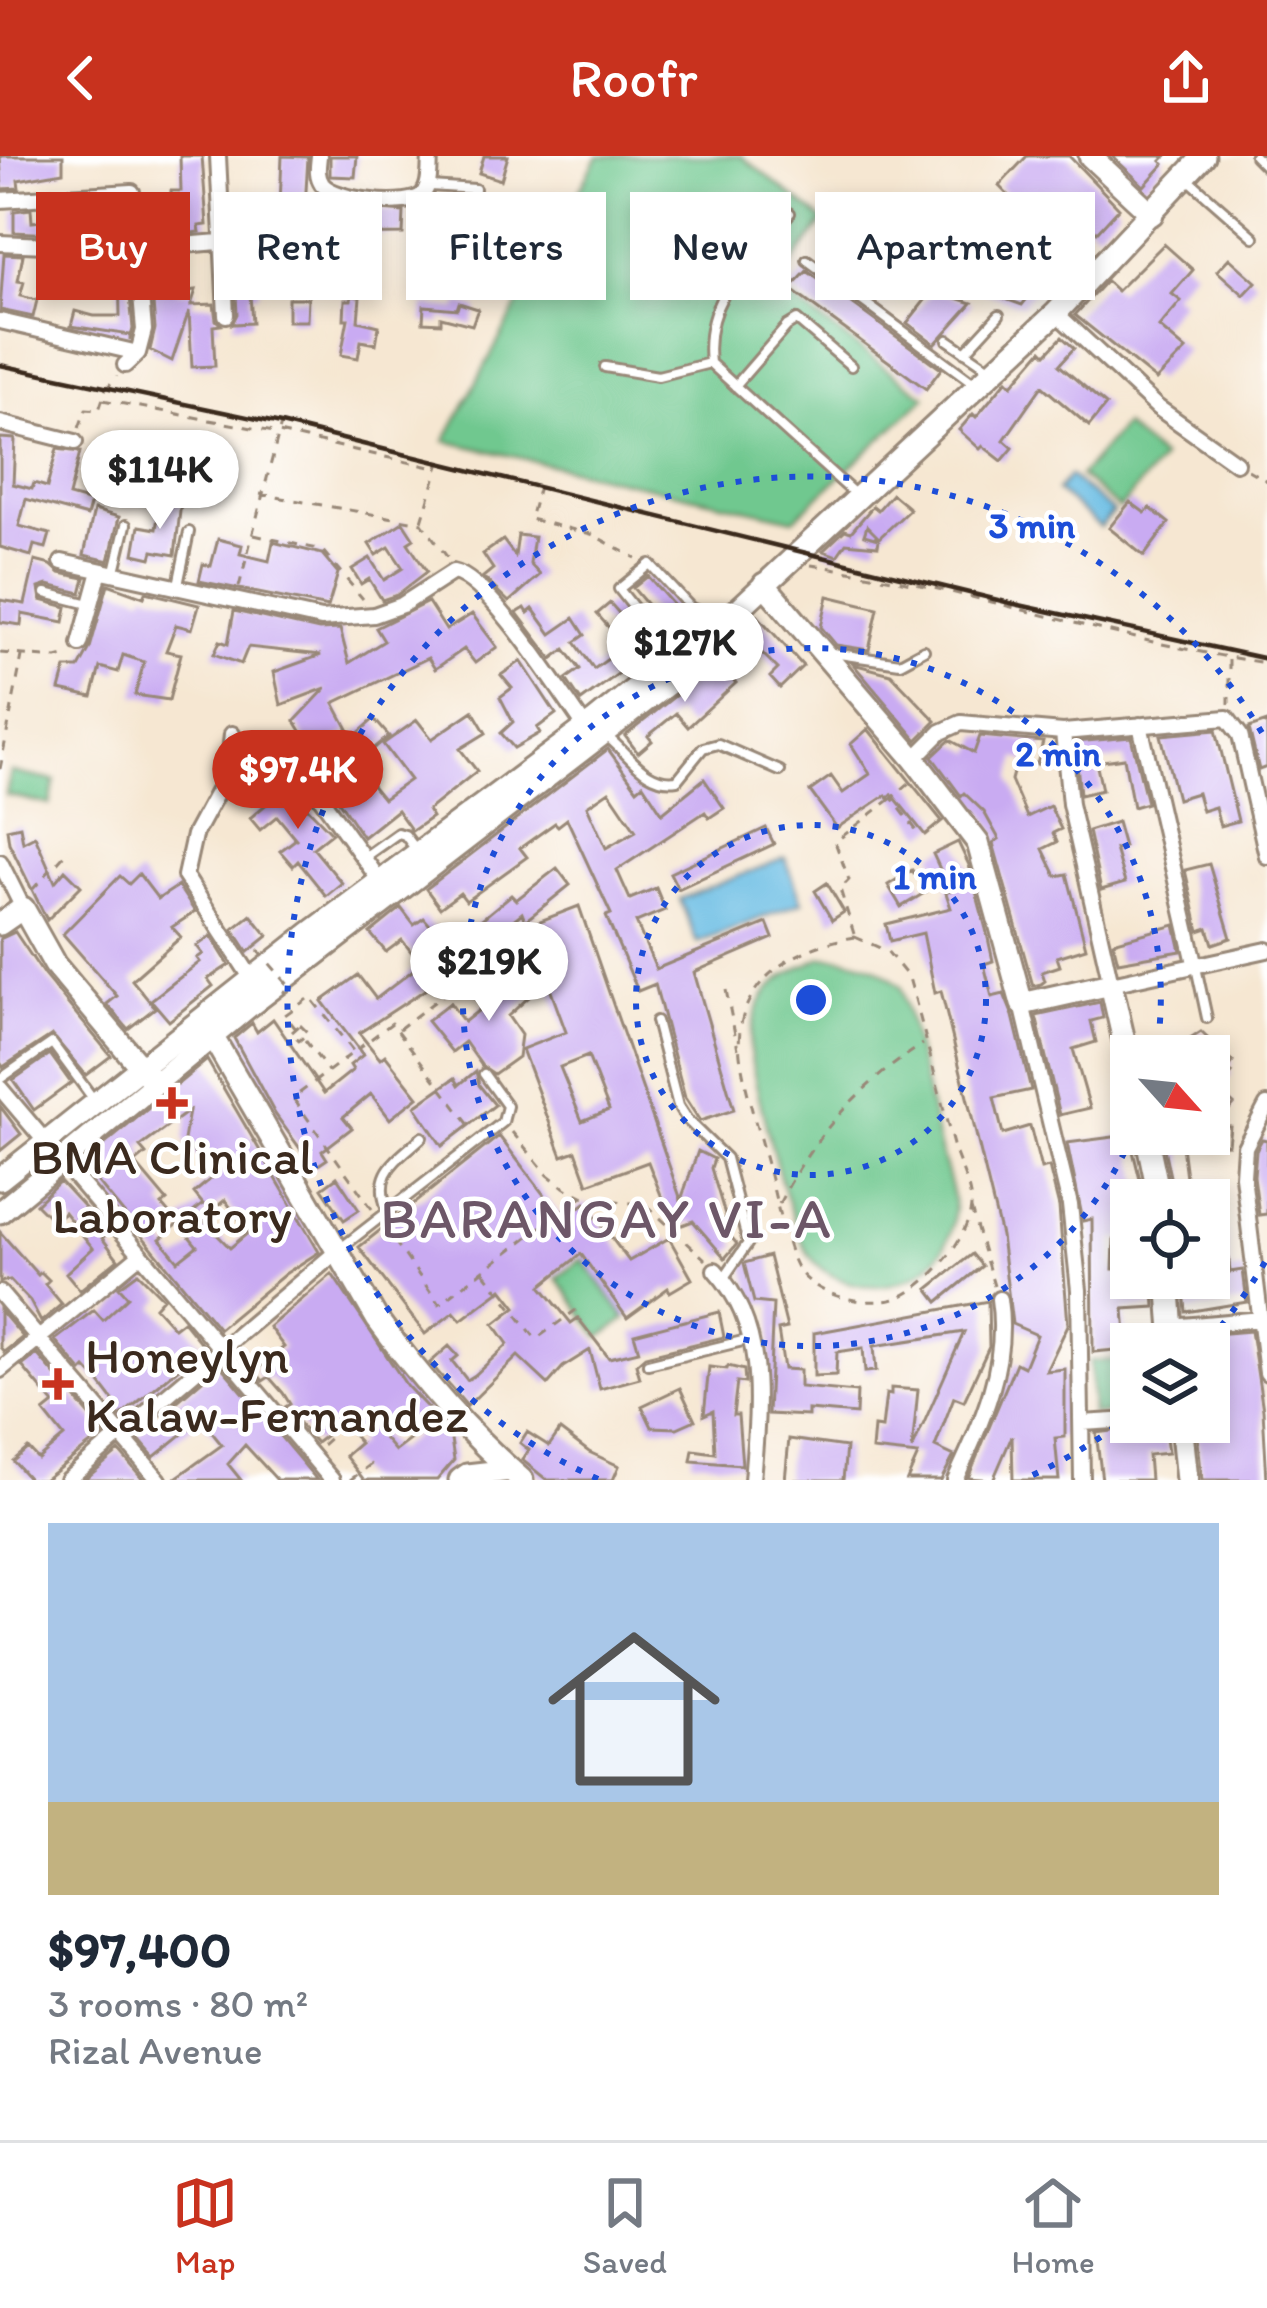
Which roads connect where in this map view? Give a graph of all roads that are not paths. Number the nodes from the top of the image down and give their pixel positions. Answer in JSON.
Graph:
{"nodes":[{"id":1,"x":218,"y":156,"type":"edge"},
{"id":2,"x":319,"y":156,"type":"edge"},
{"id":3,"x":430,"y":156,"type":"edge"},
{"id":4,"x":1090,"y":156,"type":"edge"},
{"id":5,"x":1204,"y":156,"type":"edge"},
{"id":6,"x":1256,"y":156,"type":"edge"},
{"id":7,"x":1267,"y":168,"type":"edge"},
{"id":8,"x":1185,"y":176,"type":"junction"},
{"id":9,"x":428,"y":186,"type":"junction"},
{"id":10,"x":475,"y":189,"type":"dead end"},
{"id":11,"x":218,"y":192,"type":"edge"},
{"id":12,"x":36,"y":198,"type":"edge"},
{"id":13,"x":0,"y":200,"type":"edge"},
{"id":14,"x":1152,"y":214,"type":"junction"},
{"id":15,"x":1255,"y":236,"type":"dead end"},
{"id":16,"x":0,"y":243,"type":"edge"},
{"id":17,"x":36,"y":245,"type":"edge"},
{"id":18,"x":807,"y":260,"type":"dead end"},
{"id":19,"x":141,"y":300,"type":"edge"},
{"id":20,"x":225,"y":300,"type":"edge"},
{"id":21,"x":718,"y":300,"type":"edge"},
{"id":22,"x":1056,"y":313,"type":"junction"},
{"id":23,"x":226,"y":315,"type":"dead end"},
{"id":24,"x":999,"y":315,"type":"dead end"},
{"id":25,"x":0,"y":320,"type":"edge"},
{"id":26,"x":948,"y":340,"type":"dead end"},
{"id":27,"x":965,"y":352,"type":"junction"},
{"id":28,"x":138,"y":353,"type":"junction"},
{"id":29,"x":710,"y":363,"type":"junction"},
{"id":30,"x":125,"y":364,"type":"road end"},
{"id":31,"x":851,"y":365,"type":"dead end"},
{"id":32,"x":605,"y":367,"type":"dead end"},
{"id":33,"x":986,"y":379,"type":"junction"},
{"id":34,"x":735,"y":386,"type":"junction"},
{"id":35,"x":0,"y":423,"type":"edge"},
{"id":36,"x":75,"y":442,"type":"road end"},
{"id":37,"x":1236,"y":463,"type":"road end"},
{"id":38,"x":857,"y":496,"type":"junction"},
{"id":39,"x":126,"y":525,"type":"dead end"},
{"id":40,"x":189,"y":532,"type":"dead end"},
{"id":41,"x":62,"y":562,"type":"dead end"},
{"id":42,"x":107,"y":573,"type":"junction"},
{"id":43,"x":764,"y":584,"type":"junction"},
{"id":44,"x":177,"y":590,"type":"junction"},
{"id":45,"x":46,"y":593,"type":"dead end"},
{"id":46,"x":91,"y":604,"type":"junction"},
{"id":47,"x":718,"y":628,"type":"junction"},
{"id":48,"x":80,"y":644,"type":"road end"},
{"id":49,"x":819,"y":650,"type":"junction"},
{"id":50,"x":924,"y":650,"type":"dead end"},
{"id":51,"x":674,"y":669,"type":"junction"},
{"id":52,"x":1140,"y":725,"type":"junction"},
{"id":53,"x":595,"y":731,"type":"junction"},
{"id":54,"x":1063,"y":732,"type":"junction"},
{"id":55,"x":232,"y":734,"type":"dead end"},
{"id":56,"x":350,"y":755,"type":"dead end"},
{"id":57,"x":918,"y":765,"type":"junction"},
{"id":58,"x":780,"y":771,"type":"dead end"},
{"id":59,"x":449,"y":841,"type":"junction"},
{"id":60,"x":418,"y":852,"type":"junction"},
{"id":61,"x":1267,"y":856,"type":"edge"},
{"id":62,"x":362,"y":859,"type":"junction"},
{"id":63,"x":0,"y":862,"type":"edge"},
{"id":64,"x":385,"y":889,"type":"junction"},
{"id":65,"x":22,"y":905,"type":"junction"},
{"id":66,"x":0,"y":924,"type":"edge"},
{"id":67,"x":315,"y":942,"type":"junction"},
{"id":68,"x":1267,"y":950,"type":"edge"},
{"id":69,"x":1196,"y":963,"type":"junction"},
{"id":70,"x":252,"y":979,"type":"junction"},
{"id":71,"x":1111,"y":984,"type":"junction"},
{"id":72,"x":1022,"y":1004,"type":"junction"},
{"id":73,"x":1207,"y":1018,"type":"dead end"},
{"id":74,"x":656,"y":1021,"type":"dead end"},
{"id":75,"x":207,"y":1028,"type":"junction"},
{"id":76,"x":1123,"y":1035,"type":"edge"},
{"id":77,"x":147,"y":1074,"type":"junction"},
{"id":78,"x":484,"y":1074,"type":"dead end"},
{"id":79,"x":0,"y":1079,"type":"edge"},
{"id":80,"x":0,"y":1088,"type":"edge"},
{"id":81,"x":95,"y":1101,"type":"junction"},
{"id":82,"x":1267,"y":1106,"type":"edge"},
{"id":83,"x":422,"y":1137,"type":"dead end"},
{"id":84,"x":45,"y":1142,"type":"junction"},
{"id":85,"x":60,"y":1161,"type":"junction"},
{"id":86,"x":0,"y":1179,"type":"edge"},
{"id":87,"x":0,"y":1212,"type":"edge"},
{"id":88,"x":383,"y":1215,"type":"junction"},
{"id":89,"x":335,"y":1252,"type":"junction"},
{"id":90,"x":140,"y":1255,"type":"junction"},
{"id":91,"x":719,"y":1275,"type":"joint"},
{"id":92,"x":0,"y":1294,"type":"edge"},
{"id":93,"x":999,"y":1299,"type":"road end"},
{"id":94,"x":1263,"y":1318,"type":"edge"},
{"id":95,"x":1230,"y":1325,"type":"edge"},
{"id":96,"x":39,"y":1339,"type":"junction"},
{"id":97,"x":753,"y":1339,"type":"junction"},
{"id":98,"x":220,"y":1350,"type":"junction"},
{"id":99,"x":647,"y":1364,"type":"dead end"},
{"id":100,"x":0,"y":1370,"type":"edge"},
{"id":101,"x":1267,"y":1373,"type":"edge"},
{"id":102,"x":1110,"y":1422,"type":"edge"},
{"id":103,"x":1082,"y":1424,"type":"junction"},
{"id":104,"x":119,"y":1434,"type":"junction"},
{"id":105,"x":471,"y":1435,"type":"junction"},
{"id":106,"x":1183,"y":1443,"type":"edge"},
{"id":107,"x":516,"y":1475,"type":"edge"},
{"id":108,"x":474,"y":1477,"type":"edge"},
{"id":109,"x":68,"y":1480,"type":"edge"},
{"id":110,"x":159,"y":1480,"type":"edge"},
{"id":111,"x":332,"y":1480,"type":"edge"},
{"id":112,"x":752,"y":1480,"type":"edge"},
{"id":113,"x":955,"y":1480,"type":"edge"},
{"id":114,"x":1082,"y":1480,"type":"edge"},
{"id":115,"x":1187,"y":1480,"type":"edge"}],
"edges":[{"from":1,"to":11,"type":"street"},
{"from":2,"to":9,"type":"street"},
{"from":3,"to":9,"type":"street"},
{"from":4,"to":14,"type":"main road"},
{"from":5,"to":8,"type":"main road"},
{"from":6,"to":7,"type":"lane"},
{"from":8,"to":14,"type":"main road"},
{"from":8,"to":15,"type":"lane"},
{"from":9,"to":10,"type":"lane"},
{"from":12,"to":13,"type":"street"},
{"from":14,"to":22,"type":"main road"},
{"from":16,"to":17,"type":"street"},
{"from":18,"to":33,"type":"lane"},
{"from":19,"to":28,"type":"street"},
{"from":20,"to":23,"type":"street"},
{"from":21,"to":29,"type":"lane"},
{"from":22,"to":33,"type":"main road"},
{"from":22,"to":37,"type":"street"},
{"from":24,"to":27,"type":"lane"},
{"from":25,"to":28,"type":"street"},
{"from":26,"to":27,"type":"lane"},
{"from":27,"to":33,"type":"lane"},
{"from":28,"to":30,"type":"street"},
{"from":29,"to":32,"type":"lane"},
{"from":29,"to":34,"type":"lane"},
{"from":31,"to":34,"type":"lane"},
{"from":33,"to":38,"type":"main road"},
{"from":34,"to":38,"type":"lane"},
{"from":35,"to":36,"type":"street"},
{"from":38,"to":43,"type":"main road"},
{"from":39,"to":42,"type":"lane"},
{"from":40,"to":44,"type":"lane"},
{"from":41,"to":42,"type":"street"},
{"from":42,"to":44,"type":"street"},
{"from":42,"to":46,"type":"street"},
{"from":43,"to":47,"type":"main road"},
{"from":43,"to":49,"type":"main road"},
{"from":44,"to":53,"type":"street"},
{"from":45,"to":46,"type":"lane"},
{"from":46,"to":48,"type":"street"},
{"from":47,"to":51,"type":"main road"},
{"from":47,"to":51,"type":"lane"},
{"from":49,"to":50,"type":"lane"},
{"from":49,"to":57,"type":"main road"},
{"from":51,"to":53,"type":"main road"},
{"from":52,"to":54,"type":"street"},
{"from":52,"to":61,"type":"street"},
{"from":52,"to":69,"type":"street"},
{"from":53,"to":58,"type":"lane"},
{"from":53,"to":59,"type":"main road"},
{"from":54,"to":57,"type":"street"},
{"from":54,"to":71,"type":"street"},
{"from":55,"to":70,"type":"street"},
{"from":56,"to":62,"type":"street"},
{"from":57,"to":72,"type":"main road"},
{"from":59,"to":60,"type":"main road"},
{"from":59,"to":64,"type":"main road"},
{"from":60,"to":62,"type":"lane"},
{"from":60,"to":64,"type":"main road"},
{"from":62,"to":64,"type":"street"},
{"from":63,"to":65,"type":"street"},
{"from":64,"to":67,"type":"main road"},
{"from":65,"to":66,"type":"main road"},
{"from":65,"to":77,"type":"main road"},
{"from":67,"to":70,"type":"main road"},
{"from":67,"to":75,"type":"main road"},
{"from":68,"to":69,"type":"street"},
{"from":69,"to":71,"type":"street"},
{"from":69,"to":73,"type":"lane"},
{"from":70,"to":75,"type":"main road"},
{"from":71,"to":72,"type":"main road"},
{"from":71,"to":76,"type":"main road"},
{"from":72,"to":103,"type":"street"},
{"from":74,"to":91,"type":"lane"},
{"from":75,"to":77,"type":"main road"},
{"from":75,"to":89,"type":"main road"},
{"from":77,"to":81,"type":"main road"},
{"from":77,"to":85,"type":"main road"},
{"from":78,"to":88,"type":"lane"},
{"from":79,"to":81,"type":"lane"},
{"from":80,"to":84,"type":"street"},
{"from":81,"to":84,"type":"main road"},
{"from":82,"to":94,"type":"street"},
{"from":83,"to":88,"type":"lane"},
{"from":84,"to":85,"type":"street"},
{"from":84,"to":86,"type":"main road"},
{"from":85,"to":87,"type":"main road"},
{"from":85,"to":90,"type":"street"},
{"from":88,"to":89,"type":"lane"},
{"from":89,"to":98,"type":"street"},
{"from":89,"to":105,"type":"main road"},
{"from":90,"to":96,"type":"street"},
{"from":90,"to":98,"type":"street"},
{"from":91,"to":97,"type":"street"},
{"from":92,"to":96,"type":"street"},
{"from":93,"to":113,"type":"street"},
{"from":94,"to":95,"type":"street"},
{"from":94,"to":101,"type":"street"},
{"from":96,"to":100,"type":"street"},
{"from":96,"to":104,"type":"street"},
{"from":97,"to":99,"type":"lane"},
{"from":97,"to":112,"type":"street"},
{"from":98,"to":104,"type":"street"},
{"from":98,"to":111,"type":"street"},
{"from":102,"to":103,"type":"street"},
{"from":103,"to":114,"type":"street"},
{"from":104,"to":109,"type":"street"},
{"from":104,"to":110,"type":"street"},
{"from":105,"to":107,"type":"main road"},
{"from":105,"to":108,"type":"main road"},
{"from":106,"to":115,"type":"main road"},
{"from":107,"to":108,"type":"main road"}]}
